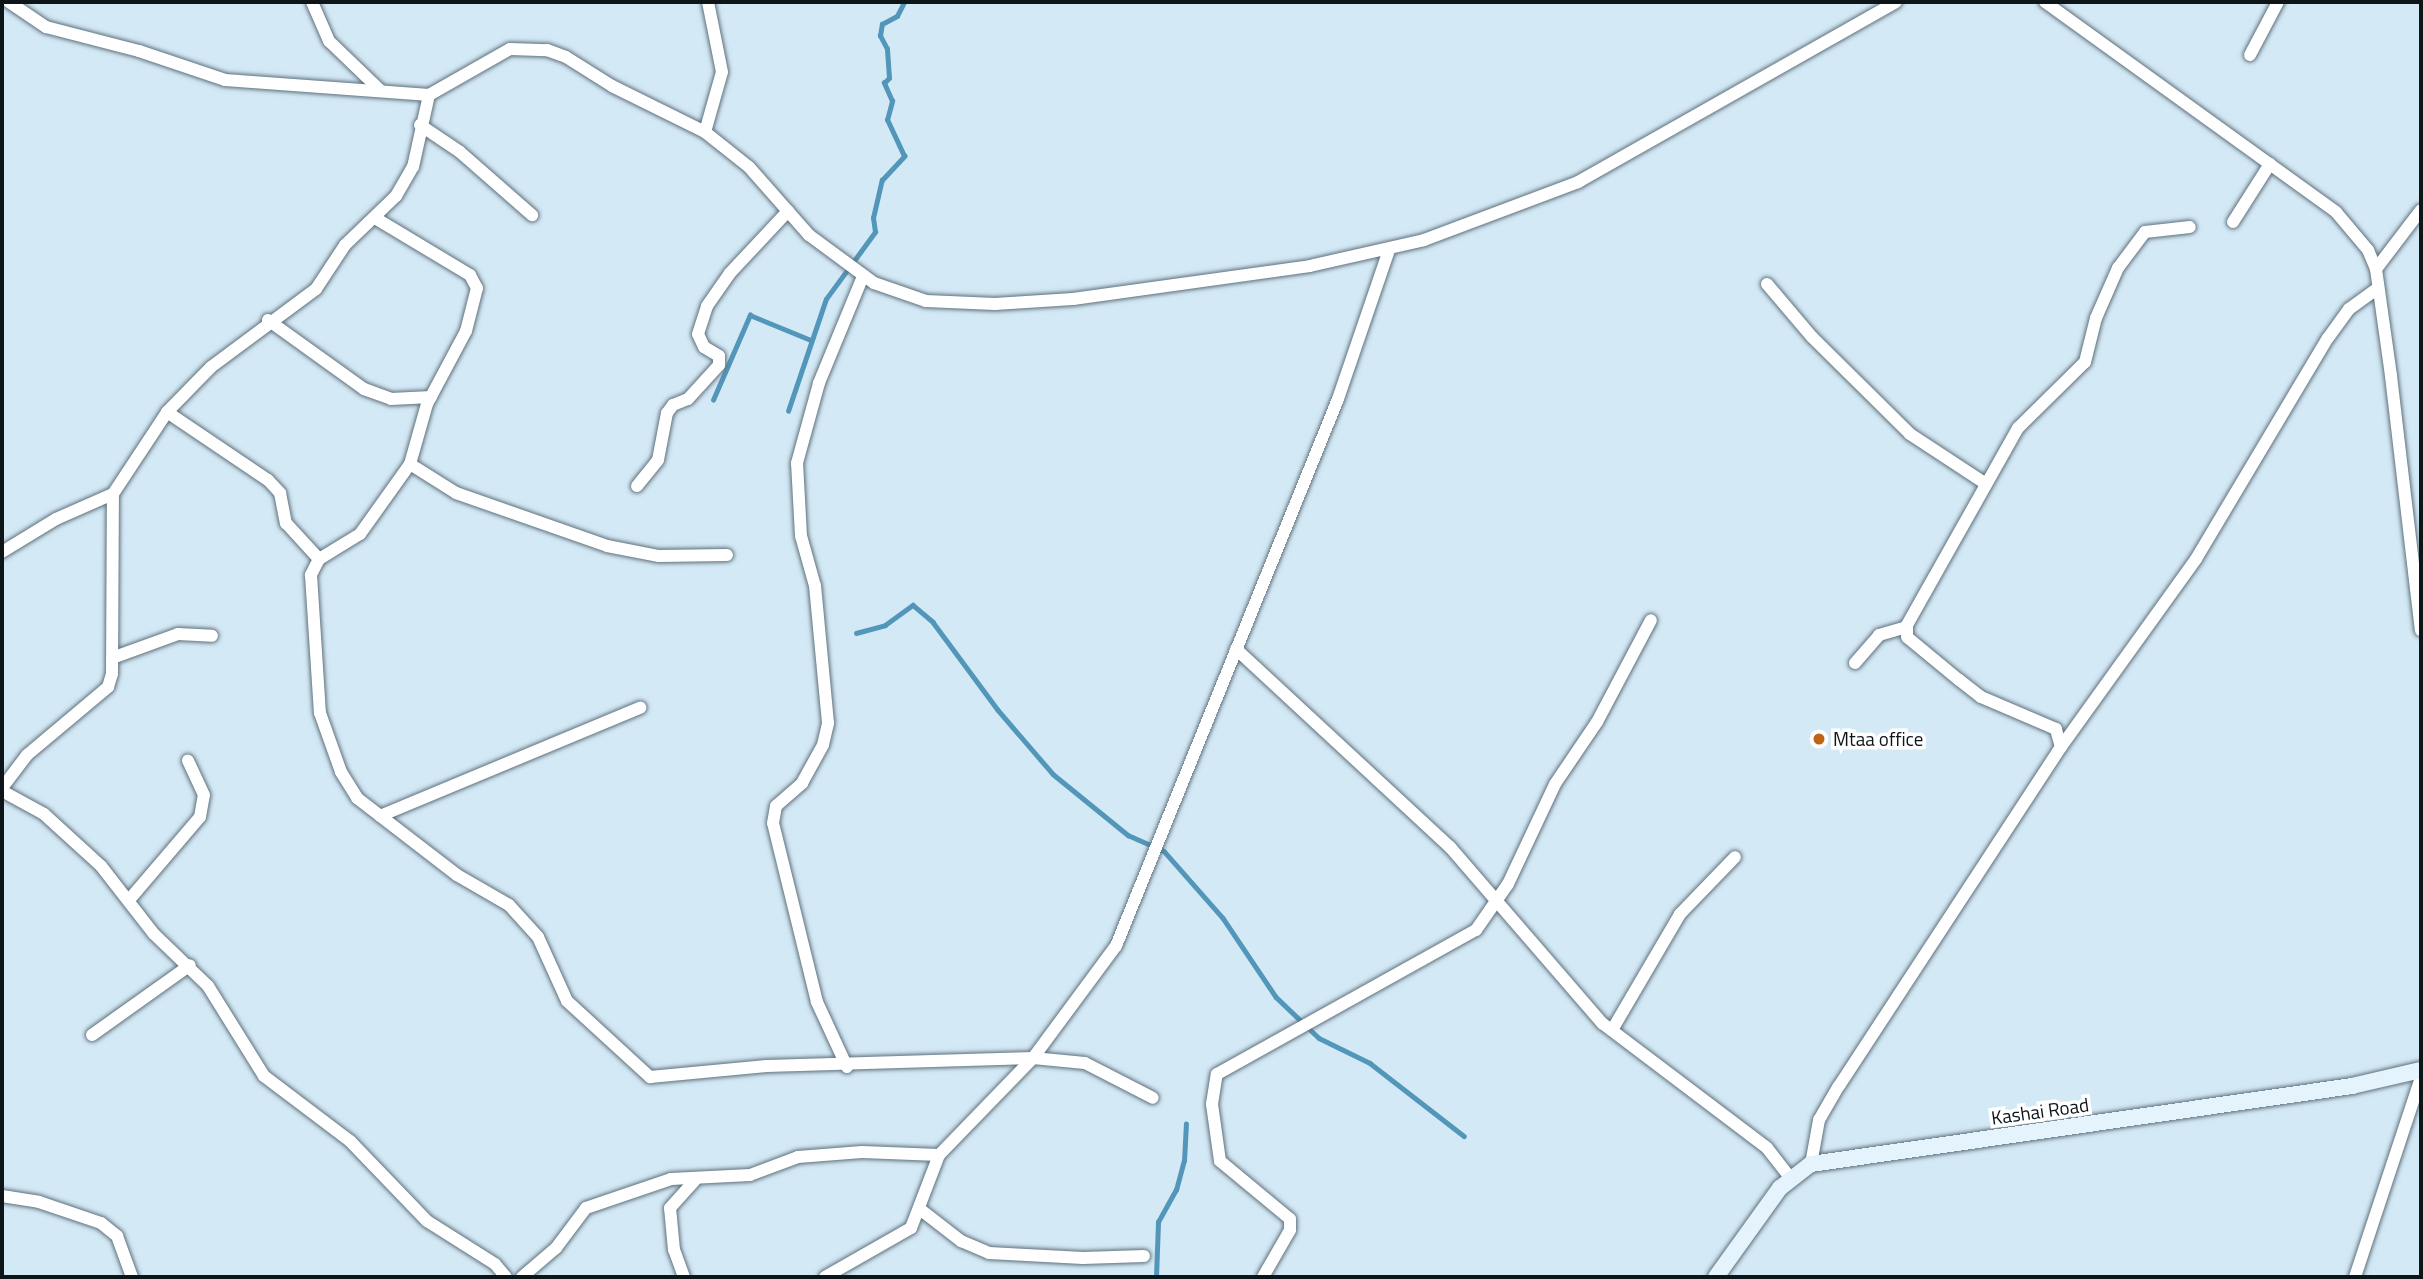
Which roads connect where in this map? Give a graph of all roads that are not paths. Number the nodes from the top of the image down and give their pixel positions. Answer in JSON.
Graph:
{"nodes":[{"id":1,"x":9,"y":2,"type":"edge"},
{"id":2,"x":312,"y":2,"type":"edge"},
{"id":3,"x":708,"y":2,"type":"edge"},
{"id":4,"x":1896,"y":2,"type":"edge"},
{"id":5,"x":2045,"y":2,"type":"edge"},
{"id":6,"x":2278,"y":2,"type":"edge"},
{"id":7,"x":2250,"y":55,"type":"dead end"},
{"id":8,"x":380,"y":90,"type":"junction"},
{"id":9,"x":429,"y":95,"type":"junction"},
{"id":10,"x":420,"y":125,"type":"junction"},
{"id":11,"x":705,"y":132,"type":"junction"},
{"id":12,"x":2270,"y":163,"type":"junction"},
{"id":13,"x":2421,"y":210,"type":"edge"},
{"id":14,"x":788,"y":211,"type":"junction"},
{"id":15,"x":531,"y":215,"type":"dead end"},
{"id":16,"x":375,"y":218,"type":"junction"},
{"id":17,"x":2233,"y":222,"type":"dead end"},
{"id":18,"x":2190,"y":227,"type":"dead end"},
{"id":19,"x":1389,"y":250,"type":"junction"},
{"id":20,"x":2376,"y":269,"type":"junction"},
{"id":21,"x":863,"y":276,"type":"junction"},
{"id":22,"x":1767,"y":284,"type":"dead end"},
{"id":23,"x":2378,"y":288,"type":"junction"},
{"id":24,"x":268,"y":320,"type":"junction"},
{"id":25,"x":431,"y":397,"type":"junction"},
{"id":26,"x":167,"y":412,"type":"junction"},
{"id":27,"x":410,"y":464,"type":"junction"},
{"id":28,"x":1986,"y":484,"type":"junction"},
{"id":29,"x":637,"y":486,"type":"dead end"},
{"id":30,"x":113,"y":494,"type":"junction"},
{"id":31,"x":2,"y":552,"type":"edge"},
{"id":32,"x":727,"y":555,"type":"dead end"},
{"id":33,"x":320,"y":559,"type":"junction"},
{"id":34,"x":1651,"y":620,"type":"dead end"},
{"id":35,"x":1906,"y":627,"type":"junction"},
{"id":36,"x":2421,"y":630,"type":"edge"},
{"id":37,"x":212,"y":636,"type":"dead end"},
{"id":38,"x":1236,"y":649,"type":"junction"},
{"id":39,"x":112,"y":658,"type":"junction"},
{"id":40,"x":1855,"y":663,"type":"dead end"},
{"id":41,"x":640,"y":708,"type":"dead end"},
{"id":42,"x":2061,"y":747,"type":"junction"},
{"id":43,"x":188,"y":761,"type":"dead end"},
{"id":44,"x":2,"y":789,"type":"edge"},
{"id":45,"x":380,"y":816,"type":"junction"},
{"id":46,"x":1735,"y":857,"type":"dead end"},
{"id":47,"x":1499,"y":899,"type":"junction"},
{"id":48,"x":129,"y":900,"type":"junction"},
{"id":49,"x":190,"y":965,"type":"junction"},
{"id":50,"x":1612,"y":1030,"type":"junction"},
{"id":51,"x":92,"y":1035,"type":"dead end"},
{"id":52,"x":1033,"y":1058,"type":"junction"},
{"id":53,"x":847,"y":1067,"type":"junction"},
{"id":54,"x":2421,"y":1070,"type":"edge"},
{"id":55,"x":2421,"y":1078,"type":"edge"},
{"id":56,"x":1153,"y":1098,"type":"dead end"},
{"id":57,"x":939,"y":1155,"type":"junction"},
{"id":58,"x":1811,"y":1164,"type":"junction"},
{"id":59,"x":1790,"y":1177,"type":"junction"},
{"id":60,"x":697,"y":1178,"type":"junction"},
{"id":61,"x":2,"y":1196,"type":"edge"},
{"id":62,"x":921,"y":1210,"type":"junction"},
{"id":63,"x":1144,"y":1256,"type":"dead end"},
{"id":64,"x":132,"y":1277,"type":"edge"},
{"id":65,"x":506,"y":1277,"type":"edge"},
{"id":66,"x":522,"y":1277,"type":"edge"},
{"id":67,"x":684,"y":1277,"type":"edge"},
{"id":68,"x":825,"y":1277,"type":"edge"},
{"id":69,"x":1263,"y":1277,"type":"edge"},
{"id":70,"x":1716,"y":1277,"type":"edge"},
{"id":71,"x":2355,"y":1277,"type":"edge"}],
"edges":[{"from":1,"to":8,"type":"street"},
{"from":2,"to":8,"type":"street"},
{"from":3,"to":11,"type":"street"},
{"from":4,"to":19,"type":"street"},
{"from":5,"to":12,"type":"street"},
{"from":6,"to":7,"type":"street"},
{"from":8,"to":9,"type":"street"},
{"from":9,"to":10,"type":"street"},
{"from":9,"to":11,"type":"street"},
{"from":10,"to":15,"type":"street"},
{"from":10,"to":16,"type":"street"},
{"from":11,"to":14,"type":"street"},
{"from":12,"to":17,"type":"street"},
{"from":12,"to":20,"type":"street"},
{"from":13,"to":20,"type":"street"},
{"from":14,"to":21,"type":"street"},
{"from":14,"to":29,"type":"street"},
{"from":16,"to":24,"type":"street"},
{"from":16,"to":25,"type":"street"},
{"from":18,"to":28,"type":"street"},
{"from":19,"to":21,"type":"street"},
{"from":19,"to":38,"type":"street"},
{"from":20,"to":23,"type":"street"},
{"from":21,"to":53,"type":"street"},
{"from":22,"to":28,"type":"street"},
{"from":23,"to":36,"type":"street"},
{"from":23,"to":42,"type":"street"},
{"from":24,"to":25,"type":"street"},
{"from":24,"to":26,"type":"street"},
{"from":25,"to":27,"type":"street"},
{"from":26,"to":30,"type":"street"},
{"from":26,"to":33,"type":"street"},
{"from":27,"to":32,"type":"street"},
{"from":27,"to":33,"type":"street"},
{"from":28,"to":35,"type":"street"},
{"from":30,"to":31,"type":"street"},
{"from":30,"to":39,"type":"street"},
{"from":33,"to":45,"type":"street"},
{"from":34,"to":47,"type":"street"},
{"from":35,"to":40,"type":"street"},
{"from":35,"to":42,"type":"street"},
{"from":37,"to":39,"type":"street"},
{"from":38,"to":47,"type":"street"},
{"from":38,"to":52,"type":"street"},
{"from":39,"to":44,"type":"street"},
{"from":41,"to":45,"type":"street"},
{"from":42,"to":58,"type":"street"},
{"from":43,"to":48,"type":"street"},
{"from":44,"to":48,"type":"street"},
{"from":45,"to":53,"type":"street"},
{"from":46,"to":50,"type":"street"},
{"from":47,"to":50,"type":"street"},
{"from":47,"to":69,"type":"street"},
{"from":48,"to":49,"type":"street"},
{"from":49,"to":51,"type":"street"},
{"from":49,"to":65,"type":"street"},
{"from":50,"to":59,"type":"street"},
{"from":52,"to":53,"type":"street"},
{"from":52,"to":56,"type":"street"},
{"from":52,"to":57,"type":"street"},
{"from":54,"to":58,"type":"street","name":"Kashai Road"},
{"from":55,"to":71,"type":"street"},
{"from":57,"to":60,"type":"street"},
{"from":57,"to":62,"type":"street"},
{"from":58,"to":59,"type":"street","name":"Kashai Road"},
{"from":59,"to":70,"type":"street","name":"Kashai Road"},
{"from":60,"to":66,"type":"street"},
{"from":60,"to":67,"type":"street"},
{"from":61,"to":64,"type":"street"},
{"from":62,"to":63,"type":"street"},
{"from":62,"to":68,"type":"street"}]}
